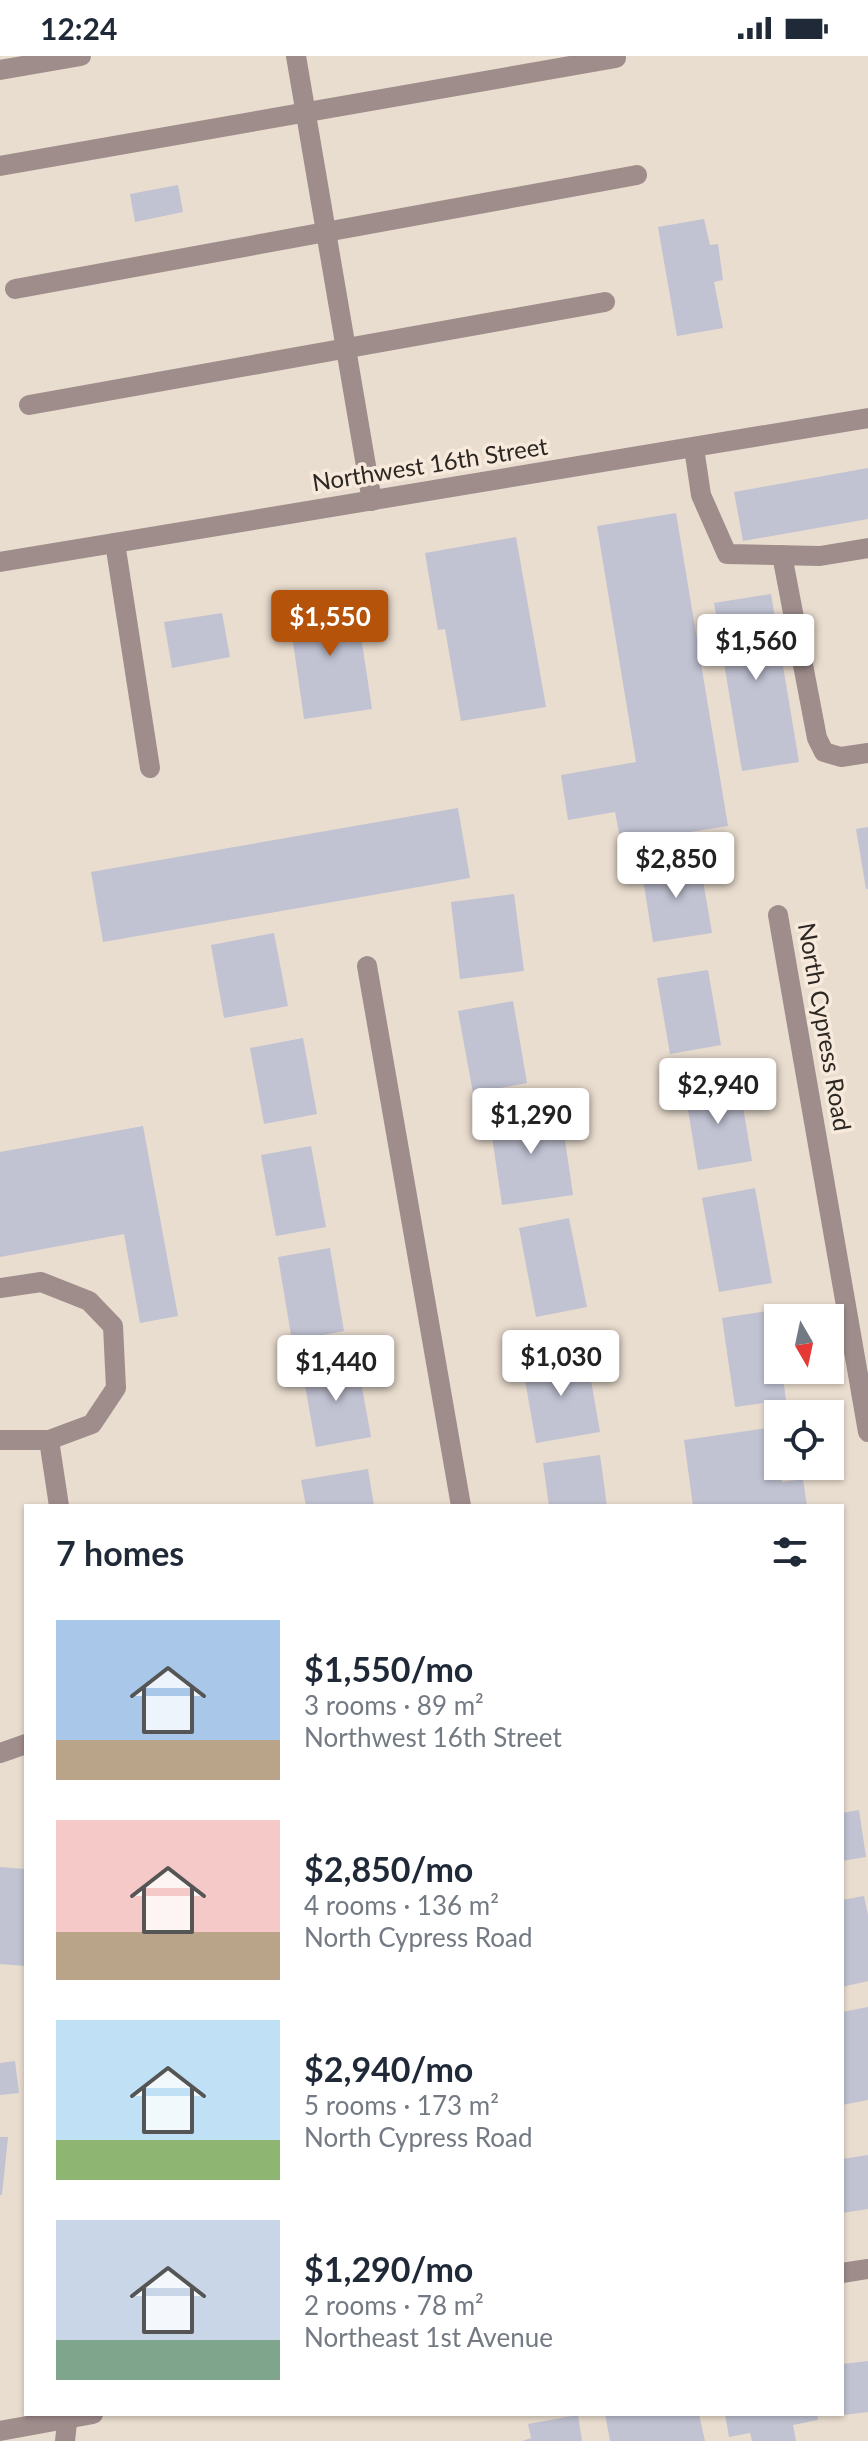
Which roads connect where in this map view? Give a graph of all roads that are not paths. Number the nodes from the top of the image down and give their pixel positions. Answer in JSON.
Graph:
{"nodes":[{"id":1,"x":81,"y":56,"type":"edge"},
{"id":2,"x":296,"y":56,"type":"edge"},
{"id":3,"x":616,"y":58,"type":"edge"},
{"id":4,"x":0,"y":70,"type":"edge"},
{"id":5,"x":306,"y":113,"type":"junction"},
{"id":6,"x":0,"y":166,"type":"edge"},
{"id":7,"x":637,"y":175,"type":"dead end"},
{"id":8,"x":326,"y":233,"type":"junction"},
{"id":9,"x":15,"y":289,"type":"dead end"},
{"id":10,"x":605,"y":302,"type":"dead end"},
{"id":11,"x":346,"y":347,"type":"junction"},
{"id":12,"x":29,"y":405,"type":"dead end"},
{"id":13,"x":868,"y":418,"type":"edge"},
{"id":14,"x":694,"y":448,"type":"junction"},
{"id":15,"x":372,"y":501,"type":"junction"},
{"id":16,"x":115,"y":543,"type":"junction"},
{"id":17,"x":868,"y":548,"type":"edge"},
{"id":18,"x":782,"y":555,"type":"junction"},
{"id":19,"x":0,"y":562,"type":"edge"},
{"id":20,"x":868,"y":753,"type":"edge"},
{"id":21,"x":150,"y":768,"type":"dead end"},
{"id":22,"x":778,"y":915,"type":"dead end"},
{"id":23,"x":367,"y":966,"type":"dead end"},
{"id":24,"x":0,"y":1288,"type":"edge"},
{"id":25,"x":868,"y":1432,"type":"edge"},
{"id":26,"x":0,"y":1440,"type":"edge"},
{"id":27,"x":49,"y":1440,"type":"junction"},
{"id":28,"x":59,"y":1504,"type":"edge"},
{"id":29,"x":461,"y":1504,"type":"edge"},
{"id":30,"x":24,"y":1745,"type":"edge"},
{"id":31,"x":0,"y":1753,"type":"edge"},
{"id":32,"x":868,"y":2269,"type":"edge"},
{"id":33,"x":844,"y":2273,"type":"edge"},
{"id":34,"x":68,"y":2417,"type":"edge"},
{"id":35,"x":0,"y":2431,"type":"edge"},
{"id":36,"x":65,"y":2441,"type":"edge"}],
"edges":[{"from":1,"to":4,"type":"street"},
{"from":2,"to":5,"type":"street"},
{"from":3,"to":5,"type":"street"},
{"from":5,"to":6,"type":"street"},
{"from":5,"to":8,"type":"street"},
{"from":7,"to":8,"type":"street"},
{"from":8,"to":9,"type":"street"},
{"from":8,"to":11,"type":"street"},
{"from":10,"to":11,"type":"street"},
{"from":11,"to":12,"type":"street"},
{"from":11,"to":15,"type":"street"},
{"from":13,"to":14,"type":"street","name":"Northwest 16th Street"},
{"from":14,"to":15,"type":"street","name":"Northwest 16th Street"},
{"from":14,"to":18,"type":"street"},
{"from":15,"to":16,"type":"street","name":"Northwest 16th Street"},
{"from":16,"to":19,"type":"street","name":"Northwest 16th Street"},
{"from":16,"to":21,"type":"street"},
{"from":17,"to":18,"type":"street"},
{"from":18,"to":20,"type":"street"},
{"from":22,"to":25,"type":"street","name":"North Cypress Road"},
{"from":23,"to":29,"type":"street"},
{"from":24,"to":27,"type":"street"},
{"from":26,"to":27,"type":"street"},
{"from":27,"to":28,"type":"street"},
{"from":30,"to":31,"type":"street"},
{"from":32,"to":33,"type":"street"},
{"from":34,"to":35,"type":"street"},
{"from":34,"to":36,"type":"street"}]}
